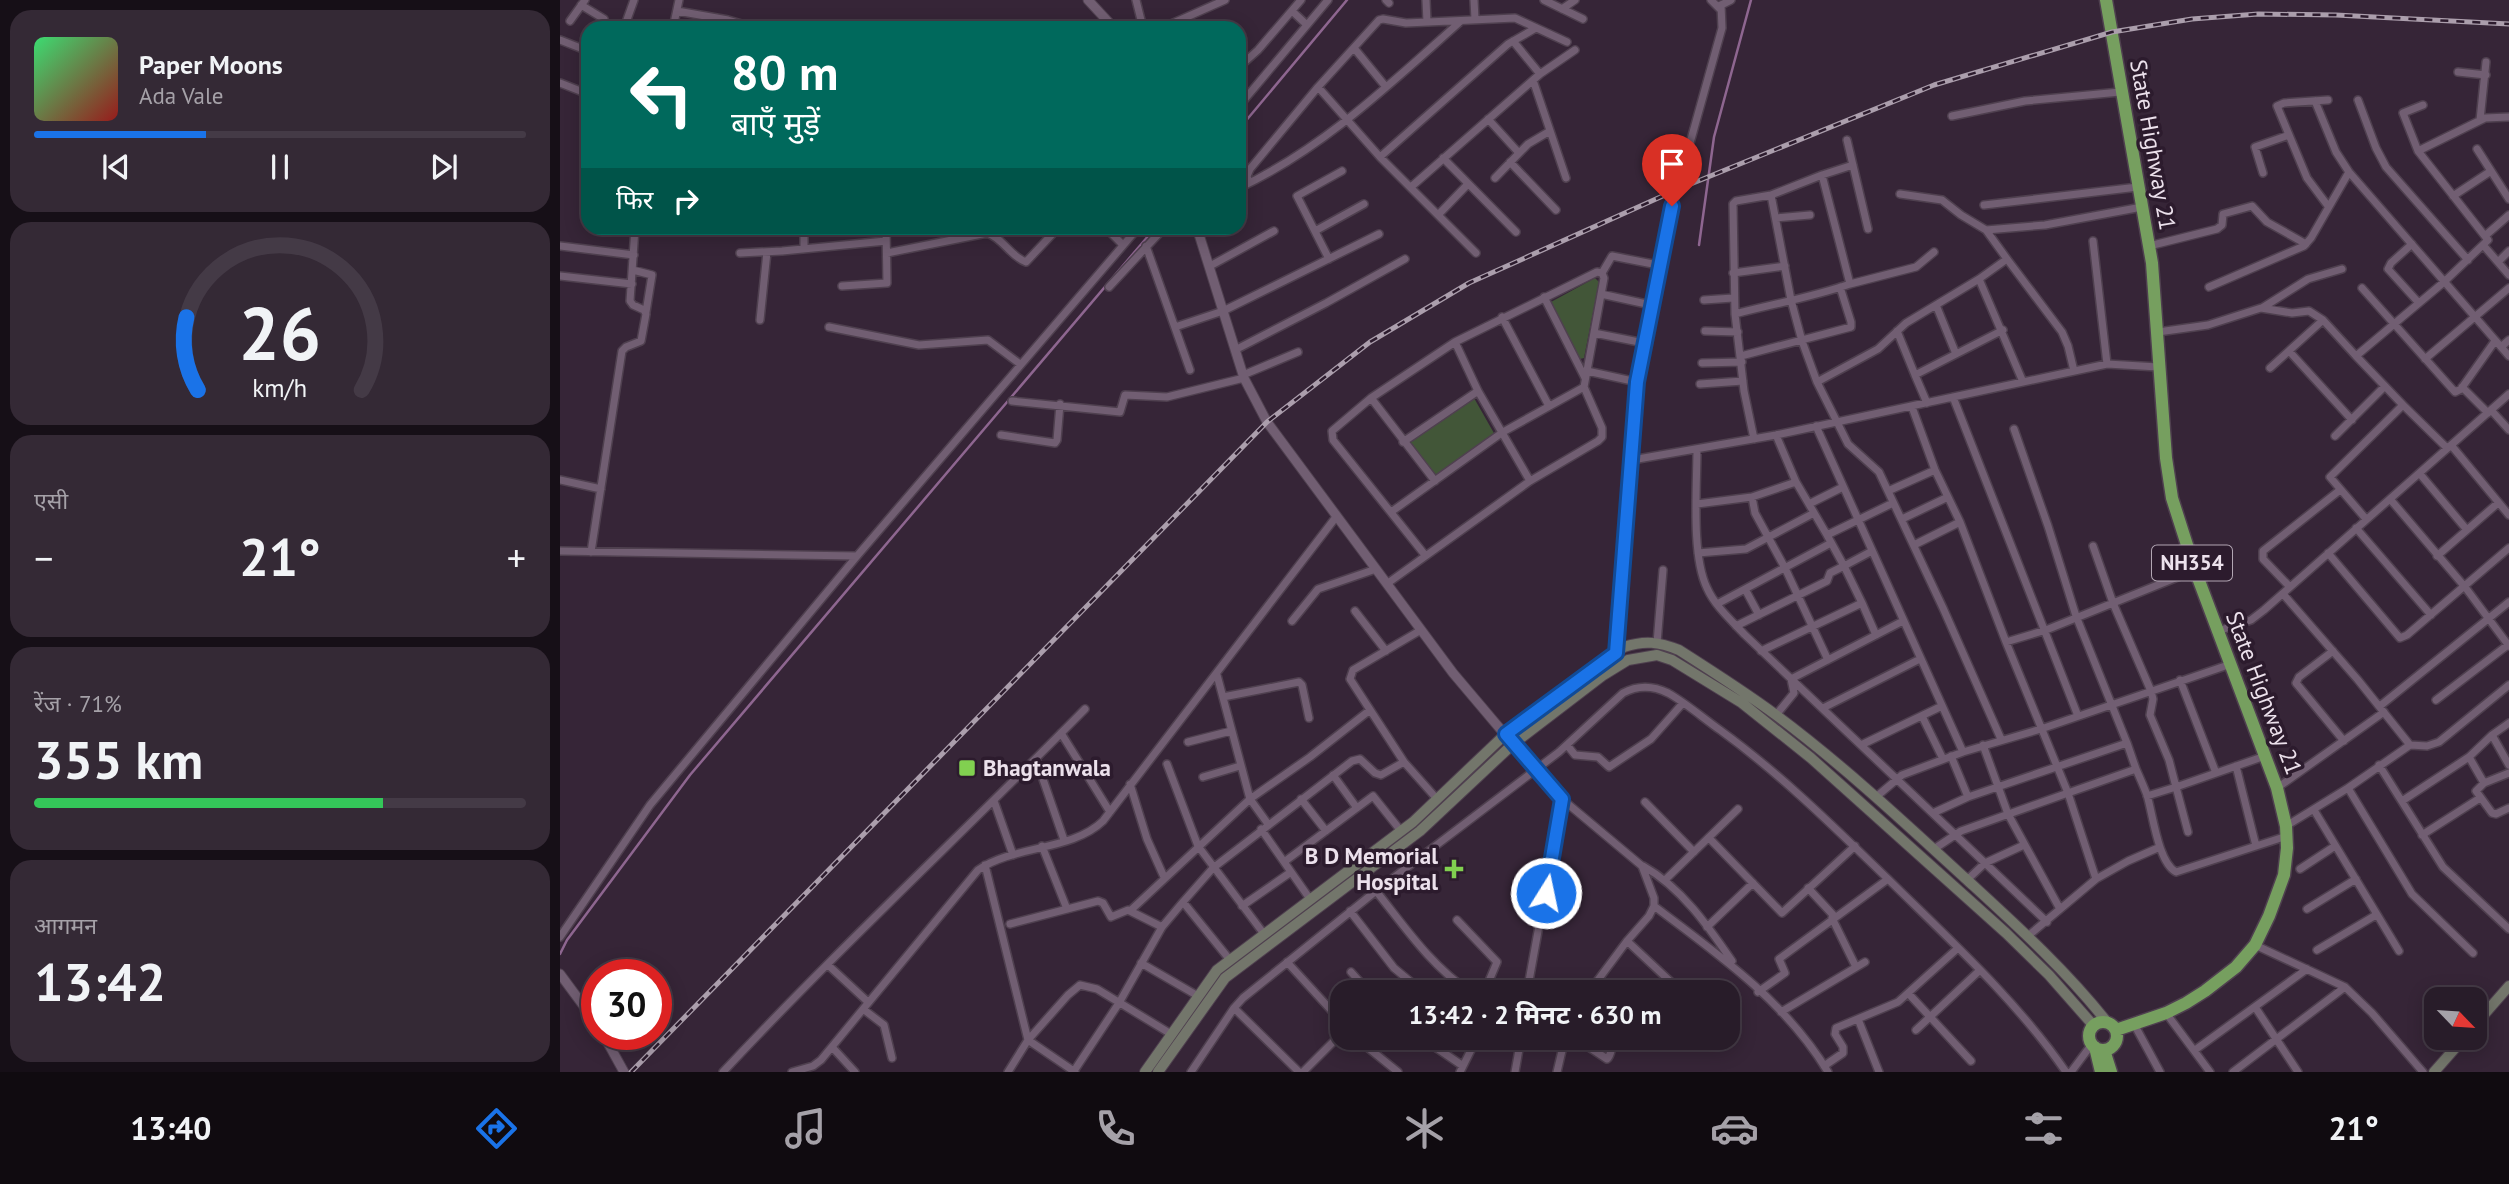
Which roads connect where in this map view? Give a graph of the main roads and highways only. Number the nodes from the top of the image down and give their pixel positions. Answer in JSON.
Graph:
{"nodes":[{"id":1,"x":2106,"y":0,"type":"edge"},
{"id":2,"x":2509,"y":986,"type":"edge"},
{"id":3,"x":2487,"y":1011,"type":"edge"},
{"id":4,"x":2093,"y":1026,"type":"junction"},
{"id":5,"x":2112,"y":1026,"type":"junction"},
{"id":6,"x":2097,"y":1047,"type":"junction"},
{"id":7,"x":2453,"y":1050,"type":"edge"},
{"id":8,"x":1160,"y":1069,"type":"edge"},
{"id":9,"x":1144,"y":1072,"type":"edge"},
{"id":10,"x":2101,"y":1072,"type":"edge"},
{"id":11,"x":2111,"y":1072,"type":"edge"},
{"id":12,"x":2434,"y":1072,"type":"edge"}],
"edges":[{"from":1,"to":5,"type":"highway","name":"State Highway 21","number":"NH354"},
{"from":2,"to":3,"type":"main road"},
{"from":4,"to":5,"type":"highway","name":"State Highway 21","number":"NH354"},
{"from":4,"to":6,"type":"highway"},
{"from":4,"to":8,"type":"main road"},
{"from":5,"to":6,"type":"highway"},
{"from":5,"to":9,"type":"main road"},
{"from":6,"to":10,"type":"highway"},
{"from":6,"to":11,"type":"highway"},
{"from":7,"to":12,"type":"main road"}]}
